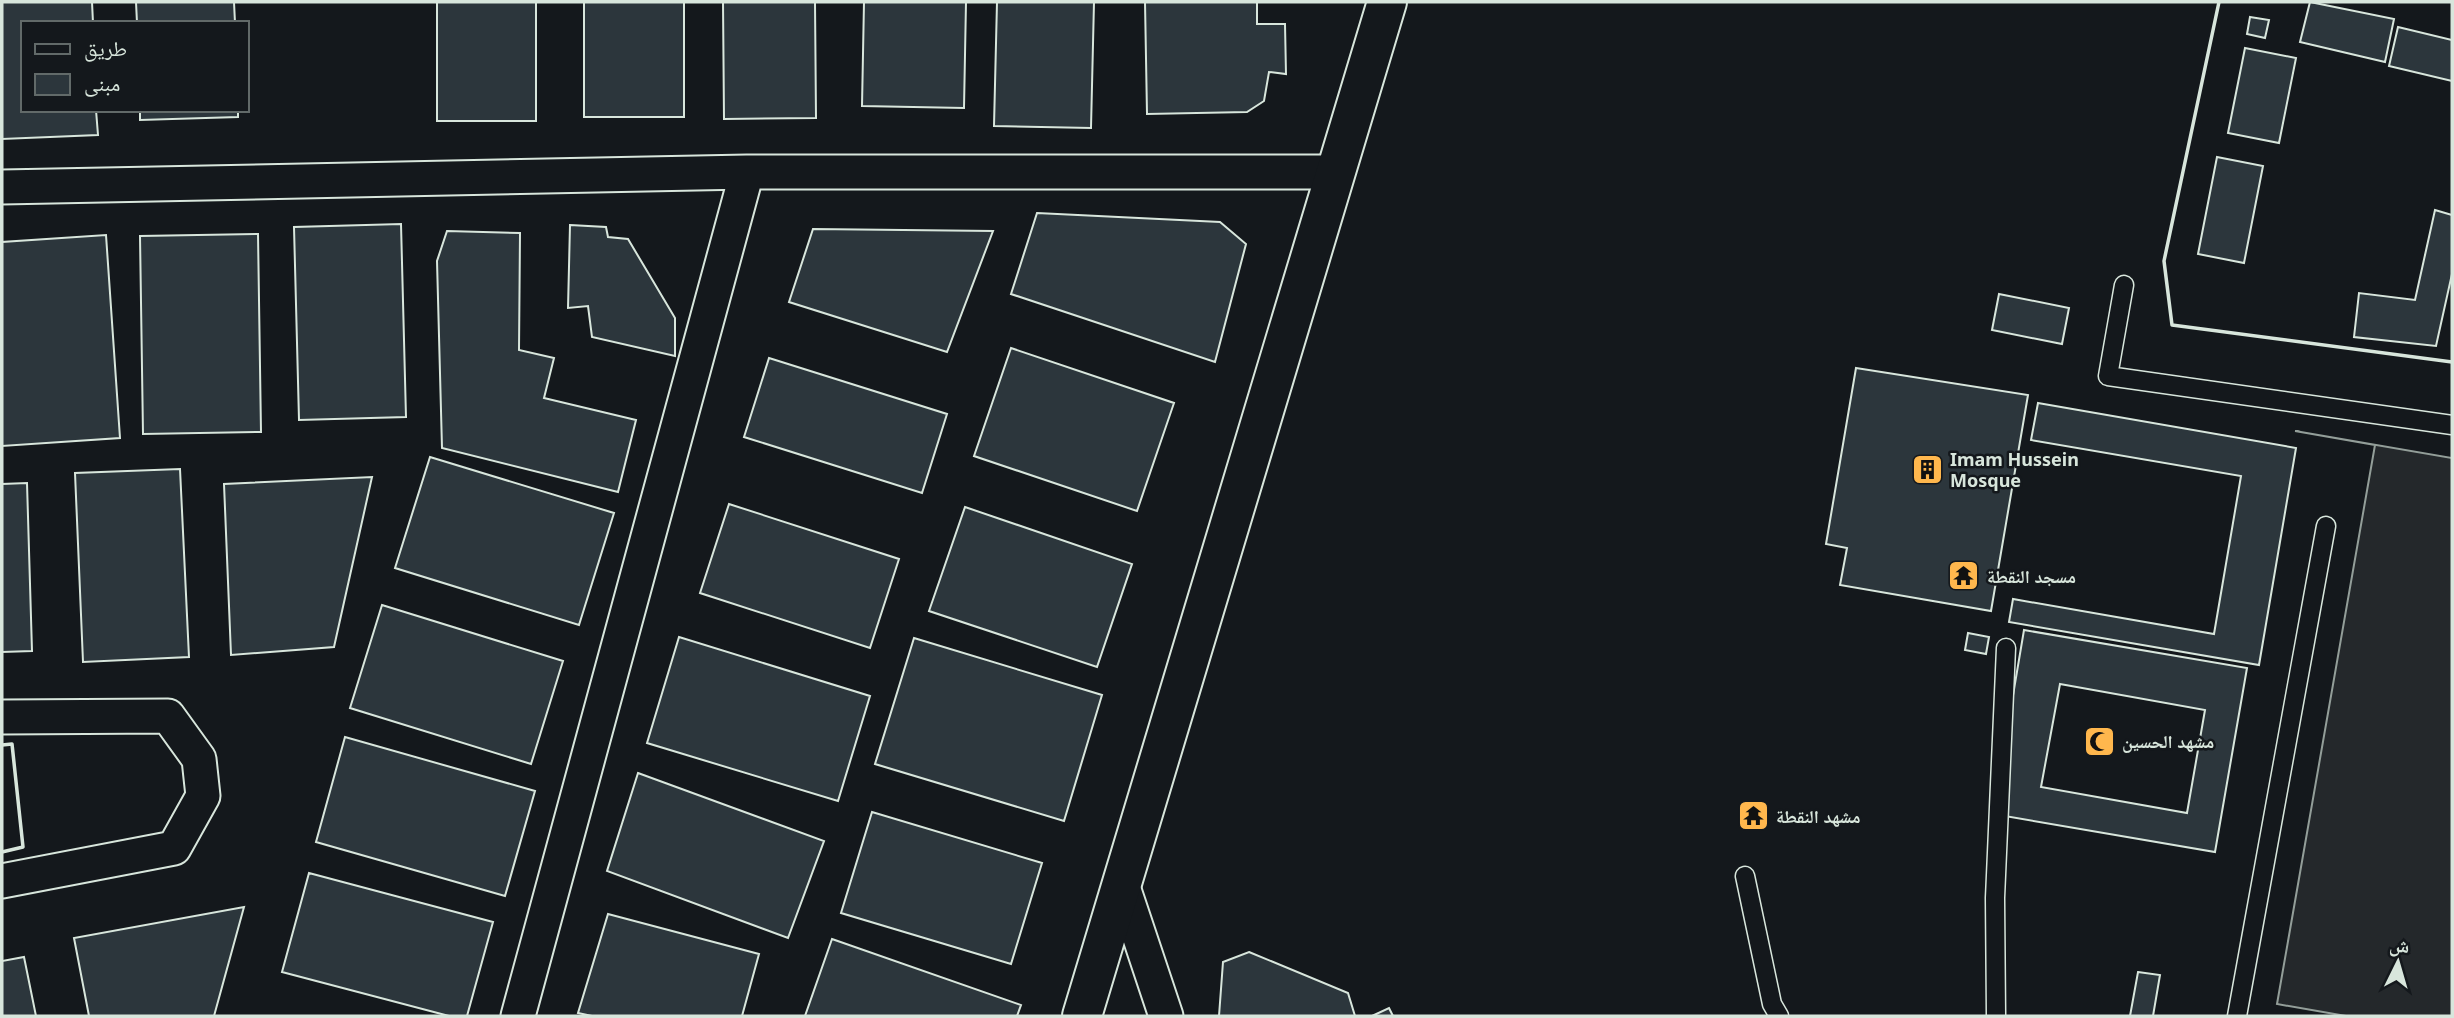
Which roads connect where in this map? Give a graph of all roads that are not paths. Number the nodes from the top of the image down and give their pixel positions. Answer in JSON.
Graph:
{"nodes":[{"id":1,"x":1387,"y":2,"type":"edge"},
{"id":2,"x":747,"y":172,"type":"junction"},
{"id":3,"x":1337,"y":172,"type":"junction"},
{"id":4,"x":2,"y":187,"type":"edge"},
{"id":5,"x":2124,"y":285,"type":"dead end"},
{"id":6,"x":2452,"y":425,"type":"edge"},
{"id":7,"x":2326,"y":526,"type":"dead end"},
{"id":8,"x":2006,"y":648,"type":"dead end"},
{"id":9,"x":2,"y":716,"type":"edge"},
{"id":10,"x":1745,"y":876,"type":"dead end"},
{"id":11,"x":2,"y":881,"type":"edge"},
{"id":12,"x":1121,"y":881,"type":"junction"},
{"id":13,"x":518,"y":1016,"type":"edge"},
{"id":14,"x":1082,"y":1016,"type":"edge"},
{"id":15,"x":1167,"y":1016,"type":"edge"},
{"id":16,"x":1779,"y":1016,"type":"edge"},
{"id":17,"x":1996,"y":1016,"type":"edge"},
{"id":18,"x":2237,"y":1016,"type":"edge"}],
"edges":[{"from":1,"to":3,"type":"street"},
{"from":2,"to":3,"type":"street"},
{"from":2,"to":4,"type":"street"},
{"from":2,"to":13,"type":"street"},
{"from":3,"to":12,"type":"street"},
{"from":5,"to":6,"type":"lane"},
{"from":7,"to":18,"type":"lane"},
{"from":8,"to":17,"type":"lane"},
{"from":9,"to":11,"type":"street"},
{"from":10,"to":16,"type":"lane"},
{"from":12,"to":14,"type":"street"},
{"from":12,"to":15,"type":"street"}]}
